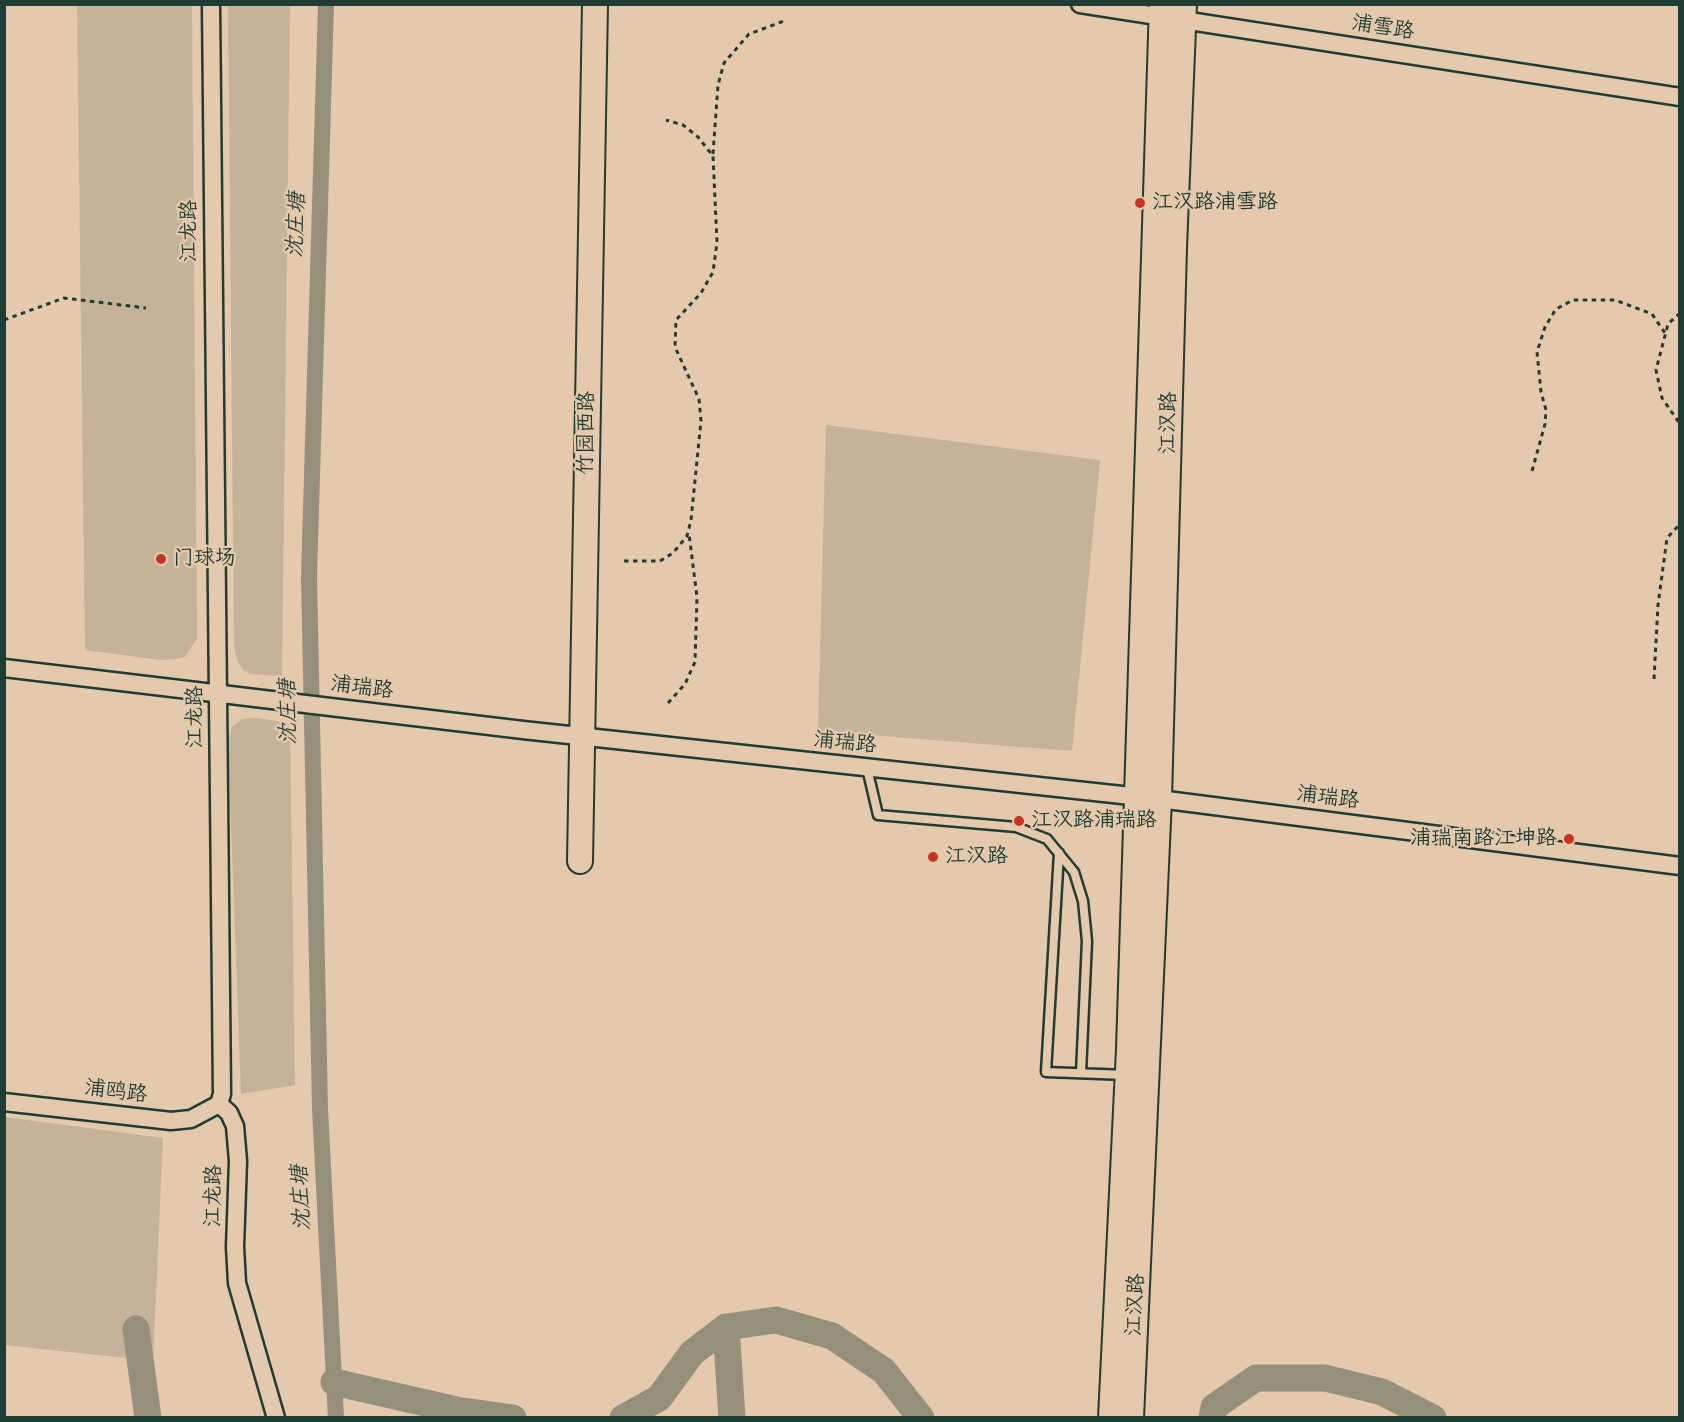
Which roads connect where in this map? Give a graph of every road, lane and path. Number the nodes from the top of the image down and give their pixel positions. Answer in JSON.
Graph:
{"nodes":[{"id":1,"x":211,"y":4,"type":"edge"},
{"id":2,"x":595,"y":4,"type":"edge"},
{"id":3,"x":1080,"y":4,"type":"edge"},
{"id":4,"x":1172,"y":12,"type":"edge"},
{"id":5,"x":784,"y":21,"type":"dead end"},
{"id":6,"x":1680,"y":97,"type":"edge"},
{"id":7,"x":666,"y":120,"type":"dead end"},
{"id":8,"x":713,"y":156,"type":"junction"},
{"id":9,"x":146,"y":308,"type":"dead end"},
{"id":10,"x":1680,"y":313,"type":"edge"},
{"id":11,"x":4,"y":320,"type":"edge"},
{"id":12,"x":1665,"y":333,"type":"junction"},
{"id":13,"x":1680,"y":424,"type":"edge"},
{"id":14,"x":1532,"y":471,"type":"dead end"},
{"id":15,"x":1680,"y":524,"type":"edge"},
{"id":16,"x":689,"y":529,"type":"junction"},
{"id":17,"x":624,"y":561,"type":"dead end"},
{"id":18,"x":4,"y":668,"type":"edge"},
{"id":19,"x":1654,"y":678,"type":"dead end"},
{"id":20,"x":218,"y":694,"type":"junction"},
{"id":21,"x":668,"y":703,"type":"dead end"},
{"id":22,"x":582,"y":737,"type":"junction"},
{"id":23,"x":867,"y":768,"type":"junction"},
{"id":24,"x":1135,"y":798,"type":"junction"},
{"id":25,"x":1160,"y":799,"type":"junction"},
{"id":26,"x":1059,"y":853,"type":"junction"},
{"id":27,"x":579,"y":861,"type":"dead end"},
{"id":28,"x":1680,"y":866,"type":"edge"},
{"id":29,"x":1081,"y":1073,"type":"junction"},
{"id":30,"x":1127,"y":1075,"type":"junction"},
{"id":31,"x":4,"y":1102,"type":"edge"},
{"id":32,"x":219,"y":1104,"type":"junction"},
{"id":33,"x":276,"y":1418,"type":"edge"},
{"id":34,"x":1111,"y":1418,"type":"edge"},
{"id":35,"x":1131,"y":1418,"type":"edge"}],
"edges":[{"from":1,"to":20,"type":"street","name":"江龙路"},
{"from":2,"to":22,"type":"street","name":"竹园西路"},
{"from":3,"to":4,"type":"street","name":"浦雪路"},
{"from":4,"to":6,"type":"street","name":"浦雪路"},
{"from":4,"to":24,"type":"street"},
{"from":4,"to":25,"type":"street","name":"江汉路"},
{"from":5,"to":8,"type":"path"},
{"from":7,"to":8,"type":"path"},
{"from":8,"to":16,"type":"path"},
{"from":9,"to":11,"type":"path"},
{"from":10,"to":12,"type":"path"},
{"from":12,"to":13,"type":"path"},
{"from":12,"to":14,"type":"path"},
{"from":15,"to":19,"type":"path"},
{"from":16,"to":17,"type":"path"},
{"from":16,"to":21,"type":"path"},
{"from":18,"to":20,"type":"street","name":"浦瑞路"},
{"from":20,"to":22,"type":"street","name":"浦瑞路"},
{"from":20,"to":32,"type":"street","name":"江龙路"},
{"from":22,"to":23,"type":"street","name":"浦瑞路"},
{"from":22,"to":27,"type":"street","name":"竹园西路"},
{"from":23,"to":24,"type":"street","name":"浦瑞路"},
{"from":23,"to":26,"type":"lane"},
{"from":24,"to":25,"type":"street","name":"浦瑞路"},
{"from":24,"to":30,"type":"street"},
{"from":25,"to":28,"type":"street","name":"浦瑞路"},
{"from":25,"to":35,"type":"street","name":"江汉路"},
{"from":26,"to":29,"type":"lane"},
{"from":26,"to":29,"type":"lane"},
{"from":29,"to":30,"type":"lane"},
{"from":30,"to":34,"type":"street"},
{"from":31,"to":32,"type":"street","name":"浦鸥路"},
{"from":32,"to":33,"type":"street","name":"江龙路"}]}
